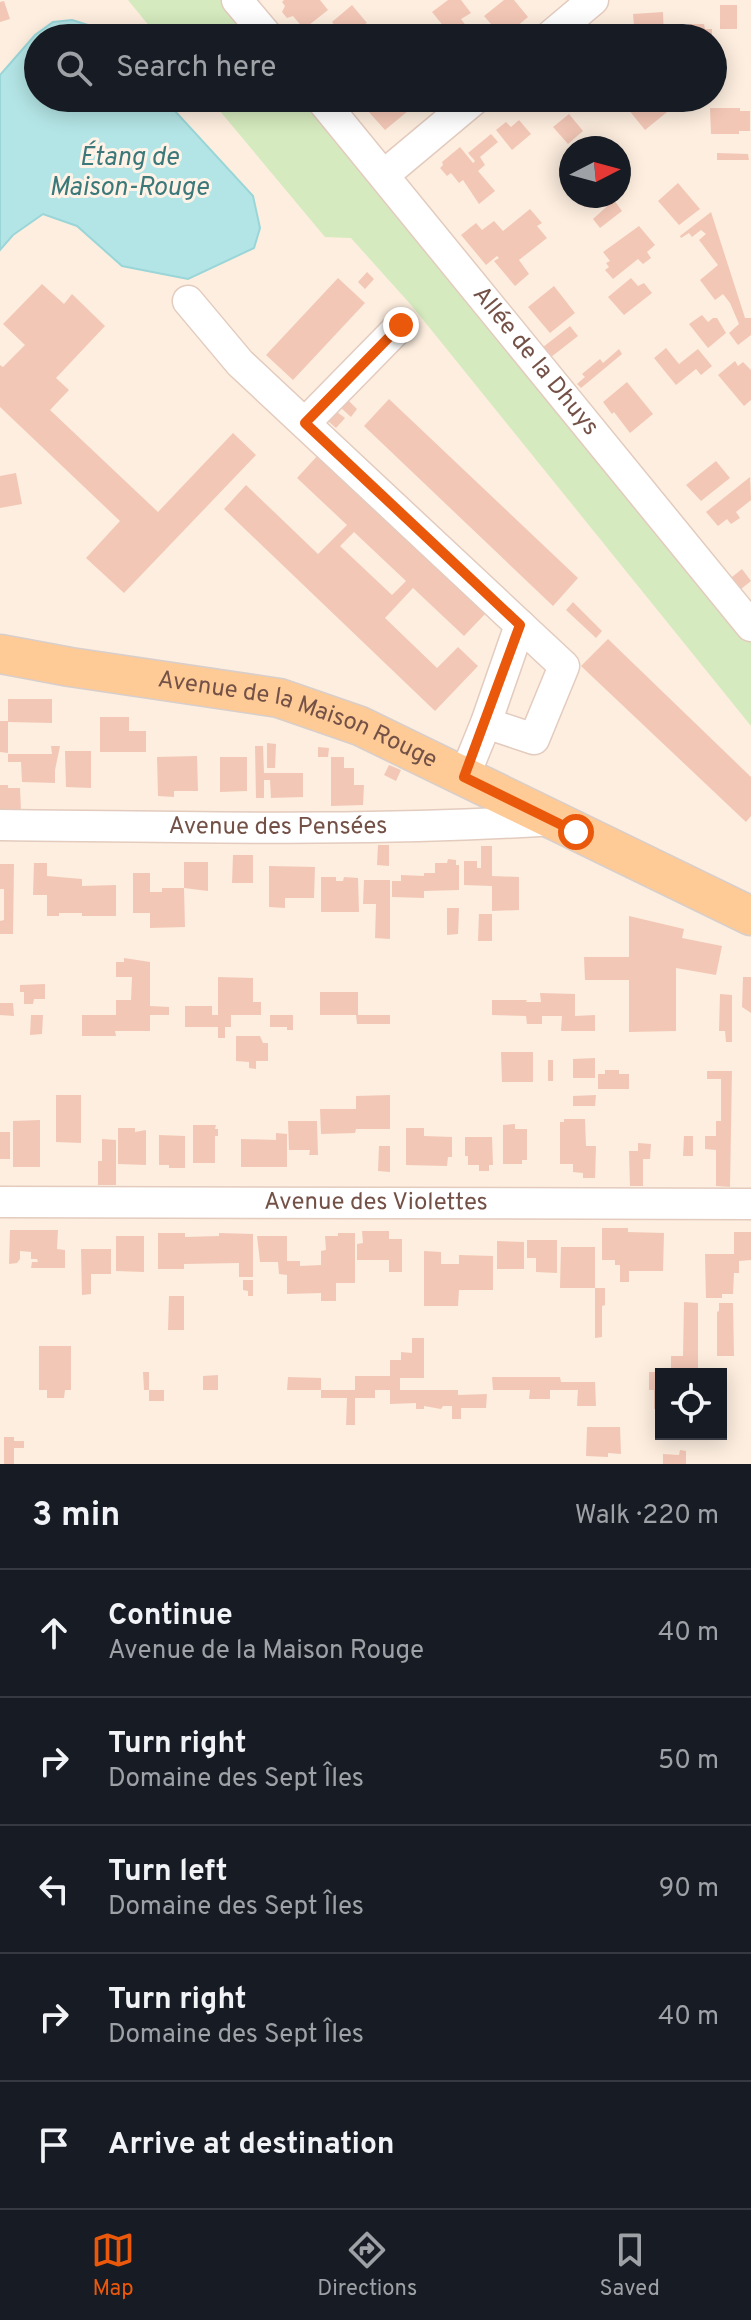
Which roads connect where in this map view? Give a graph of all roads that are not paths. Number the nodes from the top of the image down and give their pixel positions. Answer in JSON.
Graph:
{"nodes":[{"id":1,"x":237,"y":0,"type":"edge"},
{"id":2,"x":593,"y":0,"type":"edge"},
{"id":3,"x":257,"y":24,"type":"edge"},
{"id":4,"x":565,"y":24,"type":"edge"},
{"id":5,"x":332,"y":112,"type":"edge"},
{"id":6,"x":459,"y":112,"type":"edge"},
{"id":7,"x":384,"y":175,"type":"junction"},
{"id":8,"x":188,"y":301,"type":"dead end"},
{"id":9,"x":401,"y":325,"type":"dead end"},
{"id":10,"x":305,"y":423,"type":"junction"},
{"id":11,"x":520,"y":625,"type":"junction"},
{"id":12,"x":751,"y":626,"type":"edge"},
{"id":13,"x":0,"y":654,"type":"edge"},
{"id":14,"x":486,"y":723,"type":"junction"},
{"id":15,"x":464,"y":777,"type":"junction"},
{"id":16,"x":555,"y":820,"type":"junction"},
{"id":17,"x":0,"y":825,"type":"edge"},
{"id":18,"x":751,"y":916,"type":"edge"},
{"id":19,"x":0,"y":1202,"type":"edge"},
{"id":20,"x":751,"y":1204,"type":"edge"}],
"edges":[{"from":1,"to":3,"type":"street"},
{"from":2,"to":4,"type":"street"},
{"from":5,"to":7,"type":"street","name":"Allée de la Dhuys"},
{"from":6,"to":7,"type":"street"},
{"from":7,"to":12,"type":"street","name":"Allée de la Dhuys"},
{"from":8,"to":10,"type":"street"},
{"from":9,"to":10,"type":"street"},
{"from":10,"to":11,"type":"street"},
{"from":11,"to":14,"type":"street"},
{"from":11,"to":14,"type":"street"},
{"from":13,"to":15,"type":"main road","name":"Avenue de la Maison Rouge"},
{"from":14,"to":15,"type":"street"},
{"from":15,"to":16,"type":"main road","name":"Avenue de la Maison Rouge"},
{"from":16,"to":17,"type":"street","name":"Avenue des Pensées"},
{"from":16,"to":18,"type":"main road","name":"Avenue de la Maison Rouge"},
{"from":19,"to":20,"type":"street","name":"Avenue des Violettes"}]}
